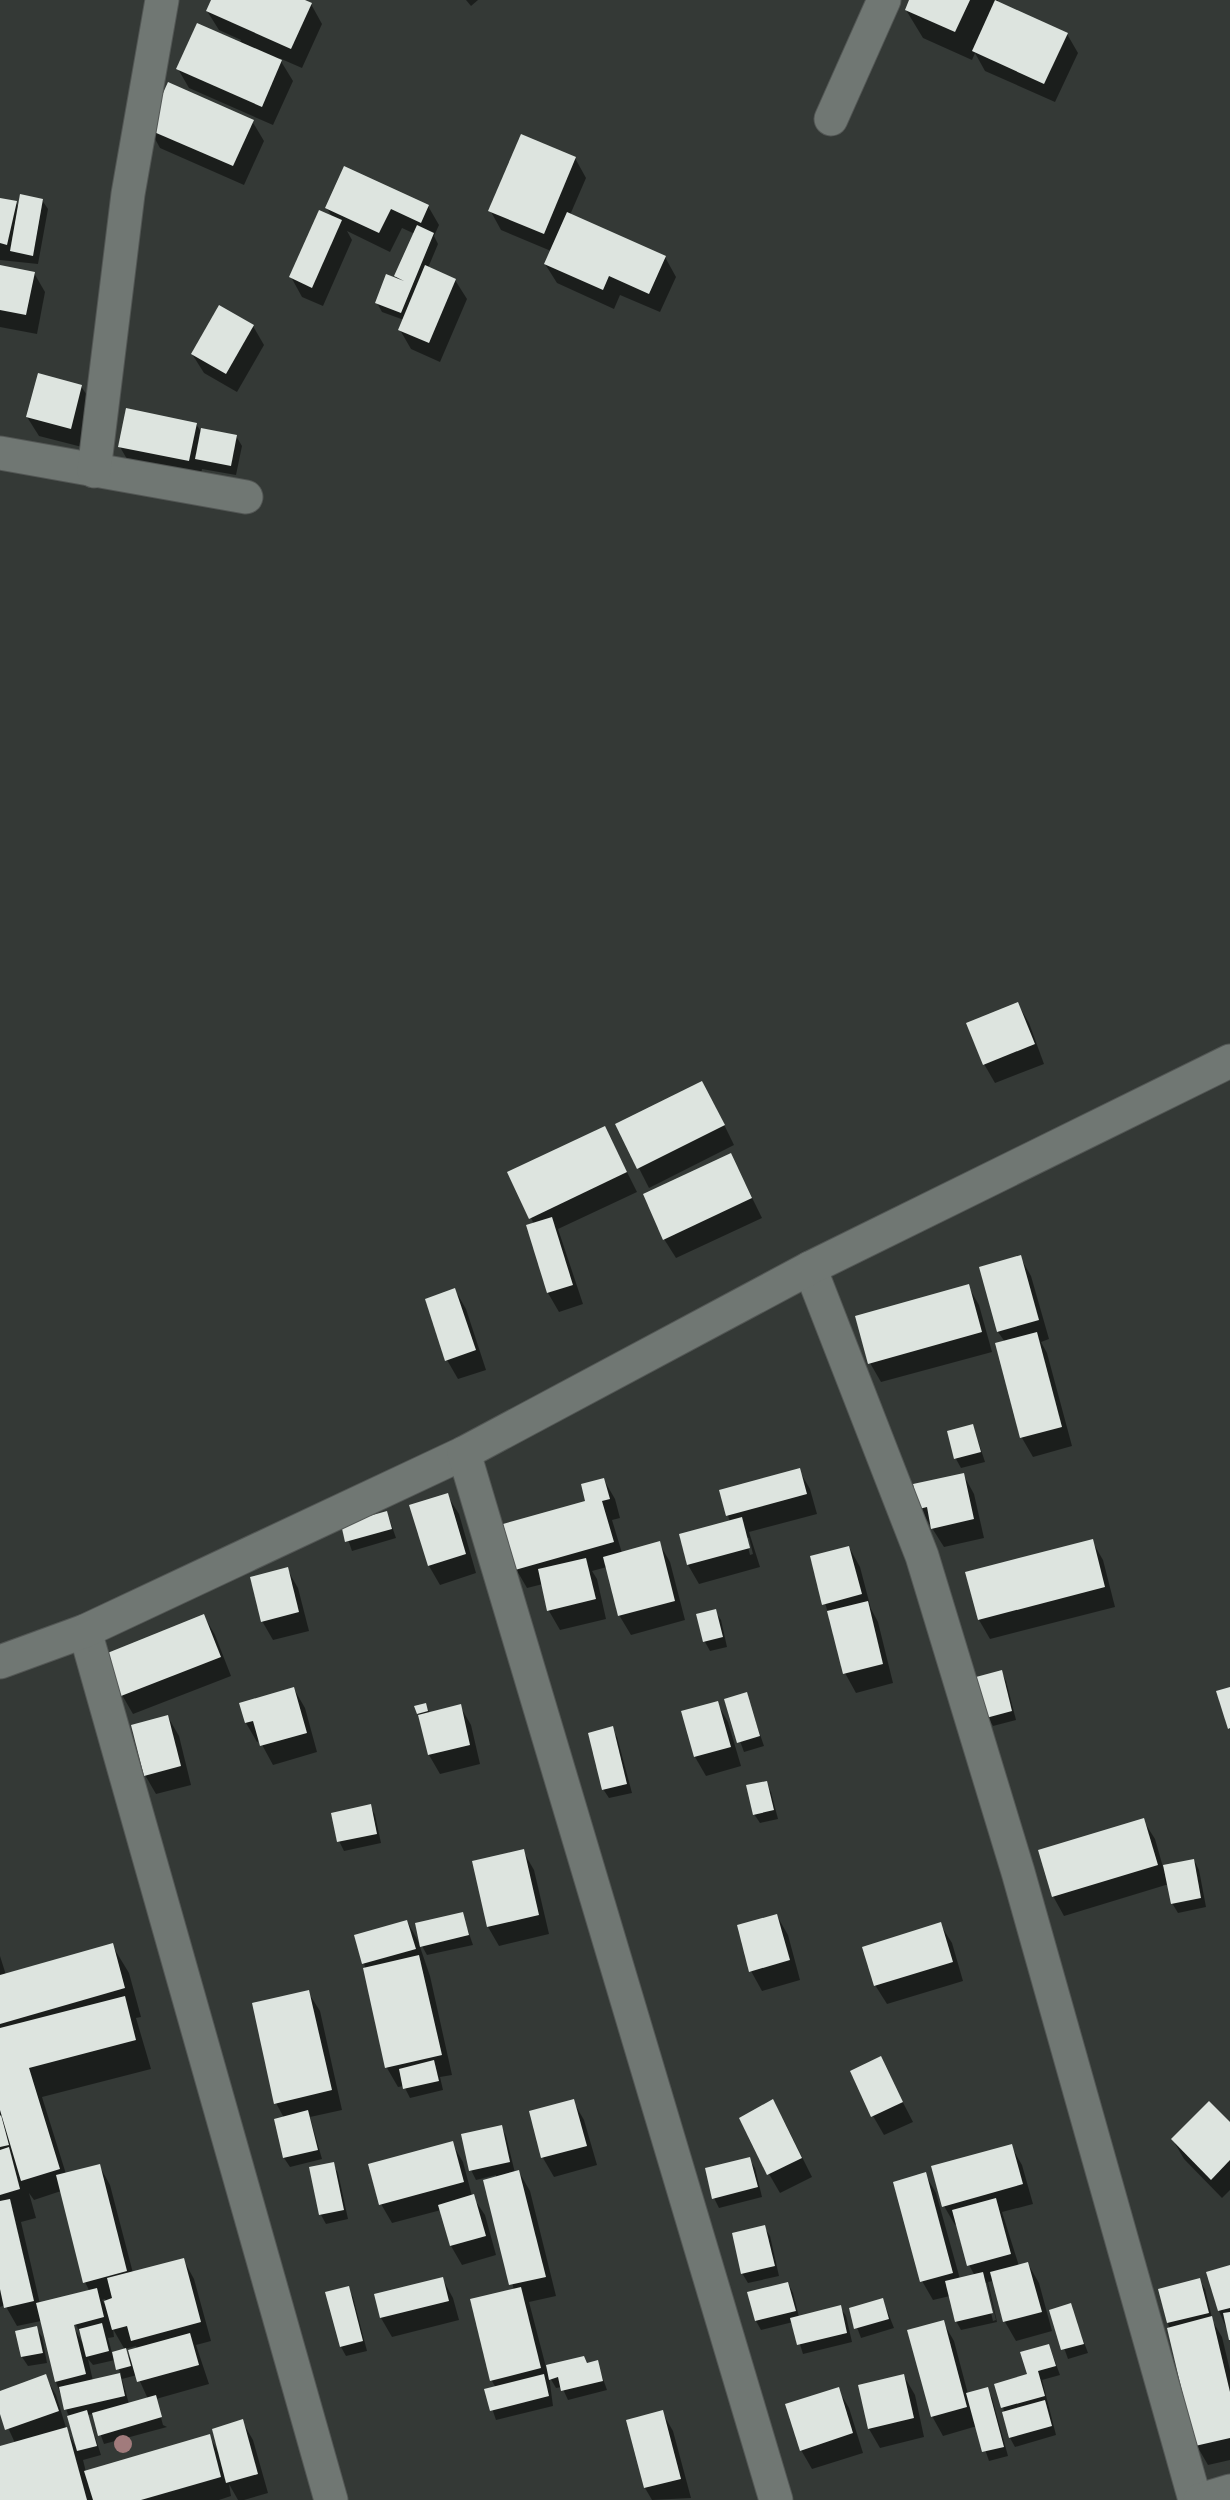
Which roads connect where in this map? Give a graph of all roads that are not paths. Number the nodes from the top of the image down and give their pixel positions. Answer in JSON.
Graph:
{"nodes":[{"id":1,"x":162,"y":0,"type":"edge"},
{"id":2,"x":884,"y":0,"type":"edge"},
{"id":3,"x":831,"y":118,"type":"dead end"},
{"id":4,"x":0,"y":453,"type":"edge"},
{"id":5,"x":94,"y":471,"type":"junction"},
{"id":6,"x":246,"y":497,"type":"dead end"},
{"id":7,"x":1228,"y":1071,"type":"edge"},
{"id":8,"x":810,"y":1268,"type":"junction"},
{"id":9,"x":464,"y":1453,"type":"junction"},
{"id":10,"x":85,"y":1631,"type":"junction"},
{"id":11,"x":0,"y":1662,"type":"edge"},
{"id":12,"x":1230,"y":2491,"type":"edge"},
{"id":13,"x":331,"y":2500,"type":"edge"},
{"id":14,"x":776,"y":2500,"type":"edge"},
{"id":15,"x":1195,"y":2500,"type":"edge"},
{"id":16,"x":1200,"y":2500,"type":"edge"}],
"edges":[{"from":1,"to":5,"type":"street"},
{"from":2,"to":3,"type":"street"},
{"from":4,"to":5,"type":"street"},
{"from":5,"to":6,"type":"street"},
{"from":7,"to":8,"type":"street"},
{"from":8,"to":9,"type":"street"},
{"from":8,"to":15,"type":"street"},
{"from":9,"to":10,"type":"street"},
{"from":9,"to":14,"type":"street"},
{"from":10,"to":11,"type":"street"},
{"from":10,"to":13,"type":"street"},
{"from":12,"to":16,"type":"street"}]}
